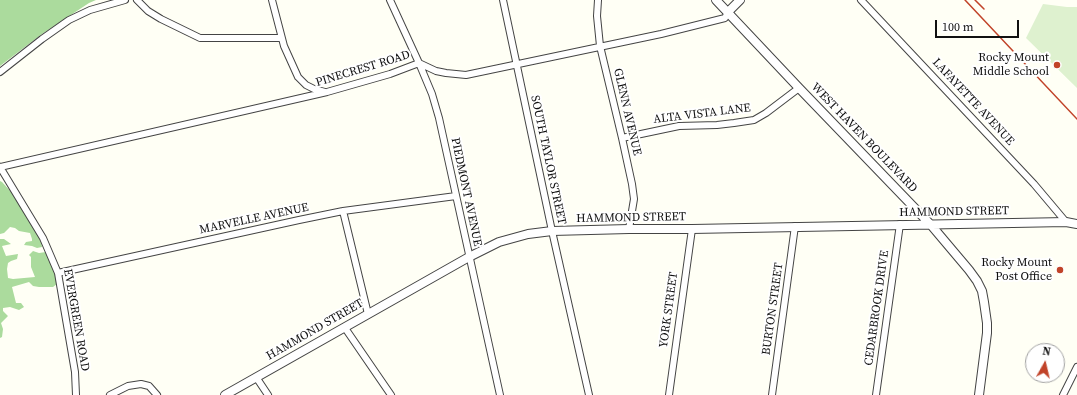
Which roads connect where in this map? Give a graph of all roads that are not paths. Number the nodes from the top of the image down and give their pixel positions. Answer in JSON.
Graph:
{"nodes":[{"id":1,"x":126,"y":0,"type":"edge"},
{"id":2,"x":137,"y":0,"type":"edge"},
{"id":3,"x":272,"y":0,"type":"edge"},
{"id":4,"x":390,"y":0,"type":"edge"},
{"id":5,"x":503,"y":0,"type":"edge"},
{"id":6,"x":598,"y":0,"type":"edge"},
{"id":7,"x":716,"y":0,"type":"edge"},
{"id":8,"x":740,"y":0,"type":"edge"},
{"id":9,"x":861,"y":0,"type":"edge"},
{"id":10,"x":728,"y":12,"type":"junction"},
{"id":11,"x":281,"y":38,"type":"junction"},
{"id":12,"x":600,"y":46,"type":"junction"},
{"id":13,"x":419,"y":63,"type":"junction"},
{"id":14,"x":517,"y":64,"type":"junction"},
{"id":15,"x":0,"y":72,"type":"edge"},
{"id":16,"x":799,"y":88,"type":"junction"},
{"id":17,"x":327,"y":92,"type":"junction"},
{"id":18,"x":622,"y":138,"type":"junction"},
{"id":19,"x":0,"y":167,"type":"edge"},
{"id":20,"x":456,"y":196,"type":"junction"},
{"id":21,"x":343,"y":211,"type":"junction"},
{"id":22,"x":1066,"y":222,"type":"junction"},
{"id":23,"x":900,"y":224,"type":"junction"},
{"id":24,"x":1077,"y":224,"type":"edge"},
{"id":25,"x":931,"y":225,"type":"junction"},
{"id":26,"x":795,"y":226,"type":"junction"},
{"id":27,"x":629,"y":229,"type":"junction"},
{"id":28,"x":692,"y":229,"type":"junction"},
{"id":29,"x":552,"y":231,"type":"junction"},
{"id":30,"x":469,"y":257,"type":"junction"},
{"id":31,"x":58,"y":273,"type":"junction"},
{"id":32,"x":368,"y":314,"type":"junction"},
{"id":33,"x":345,"y":328,"type":"junction"},
{"id":34,"x":1077,"y":367,"type":"edge"},
{"id":35,"x":256,"y":377,"type":"junction"},
{"id":36,"x":76,"y":395,"type":"edge"},
{"id":37,"x":110,"y":395,"type":"edge"},
{"id":38,"x":157,"y":395,"type":"edge"},
{"id":39,"x":225,"y":395,"type":"edge"},
{"id":40,"x":268,"y":395,"type":"edge"},
{"id":41,"x":391,"y":395,"type":"edge"},
{"id":42,"x":500,"y":395,"type":"edge"},
{"id":43,"x":589,"y":395,"type":"edge"},
{"id":44,"x":669,"y":395,"type":"edge"},
{"id":45,"x":772,"y":395,"type":"edge"},
{"id":46,"x":876,"y":395,"type":"edge"},
{"id":47,"x":980,"y":395,"type":"edge"},
{"id":48,"x":1063,"y":395,"type":"edge"}],
"edges":[{"from":1,"to":15,"type":"street"},
{"from":2,"to":11,"type":"street"},
{"from":3,"to":11,"type":"street"},
{"from":4,"to":13,"type":"street","name":"PIEDMONT AVENUE"},
{"from":5,"to":14,"type":"street","name":"SOUTH TAYLOR STREET"},
{"from":6,"to":12,"type":"street","name":"GLENN AVENUE"},
{"from":7,"to":10,"type":"street","name":"WEST HAVEN BOULEVARD"},
{"from":8,"to":10,"type":"street"},
{"from":9,"to":22,"type":"street","name":"LAFAYETTE AVENUE"},
{"from":10,"to":12,"type":"street","name":"PINECREST ROAD"},
{"from":10,"to":16,"type":"street","name":"WEST HAVEN BOULEVARD"},
{"from":11,"to":17,"type":"street"},
{"from":12,"to":14,"type":"street","name":"PINECREST ROAD"},
{"from":12,"to":18,"type":"street","name":"GLENN AVENUE"},
{"from":13,"to":14,"type":"street","name":"PINECREST ROAD"},
{"from":13,"to":17,"type":"street","name":"PINECREST ROAD"},
{"from":13,"to":20,"type":"street","name":"PIEDMONT AVENUE"},
{"from":14,"to":29,"type":"street","name":"SOUTH TAYLOR STREET"},
{"from":16,"to":18,"type":"street","name":"ALTA VISTA LANE"},
{"from":16,"to":25,"type":"street","name":"WEST HAVEN BOULEVARD"},
{"from":17,"to":19,"type":"street","name":"PINECREST ROAD"},
{"from":18,"to":27,"type":"street","name":"GLENN AVENUE"},
{"from":19,"to":31,"type":"street","name":"EVERGREEN ROAD"},
{"from":20,"to":21,"type":"street","name":"MARVELLE AVENUE"},
{"from":20,"to":30,"type":"street","name":"PIEDMONT AVENUE"},
{"from":21,"to":31,"type":"street","name":"MARVELLE AVENUE"},
{"from":21,"to":32,"type":"street"},
{"from":22,"to":24,"type":"street","name":"HAMMOND STREET"},
{"from":22,"to":25,"type":"street","name":"HAMMOND STREET"},
{"from":23,"to":25,"type":"street","name":"HAMMOND STREET"},
{"from":23,"to":26,"type":"street","name":"HAMMOND STREET"},
{"from":23,"to":46,"type":"street","name":"CEDARBROOK DRIVE"},
{"from":25,"to":47,"type":"street","name":"WEST HAVEN BOULEVARD"},
{"from":26,"to":28,"type":"street","name":"HAMMOND STREET"},
{"from":26,"to":45,"type":"street","name":"BURTON STREET"},
{"from":27,"to":28,"type":"street","name":"HAMMOND STREET"},
{"from":27,"to":29,"type":"street","name":"HAMMOND STREET"},
{"from":28,"to":44,"type":"street","name":"YORK STREET"},
{"from":29,"to":30,"type":"street","name":"HAMMOND STREET"},
{"from":29,"to":43,"type":"street","name":"SOUTH TAYLOR STREET"},
{"from":30,"to":32,"type":"street","name":"HAMMOND STREET"},
{"from":30,"to":42,"type":"street","name":"PIEDMONT AVENUE"},
{"from":31,"to":36,"type":"street","name":"EVERGREEN ROAD"},
{"from":32,"to":33,"type":"street","name":"HAMMOND STREET"},
{"from":33,"to":35,"type":"street","name":"HAMMOND STREET"},
{"from":33,"to":41,"type":"street"},
{"from":34,"to":48,"type":"street"},
{"from":35,"to":39,"type":"street","name":"HAMMOND STREET"},
{"from":35,"to":40,"type":"street"},
{"from":37,"to":38,"type":"street"}]}
